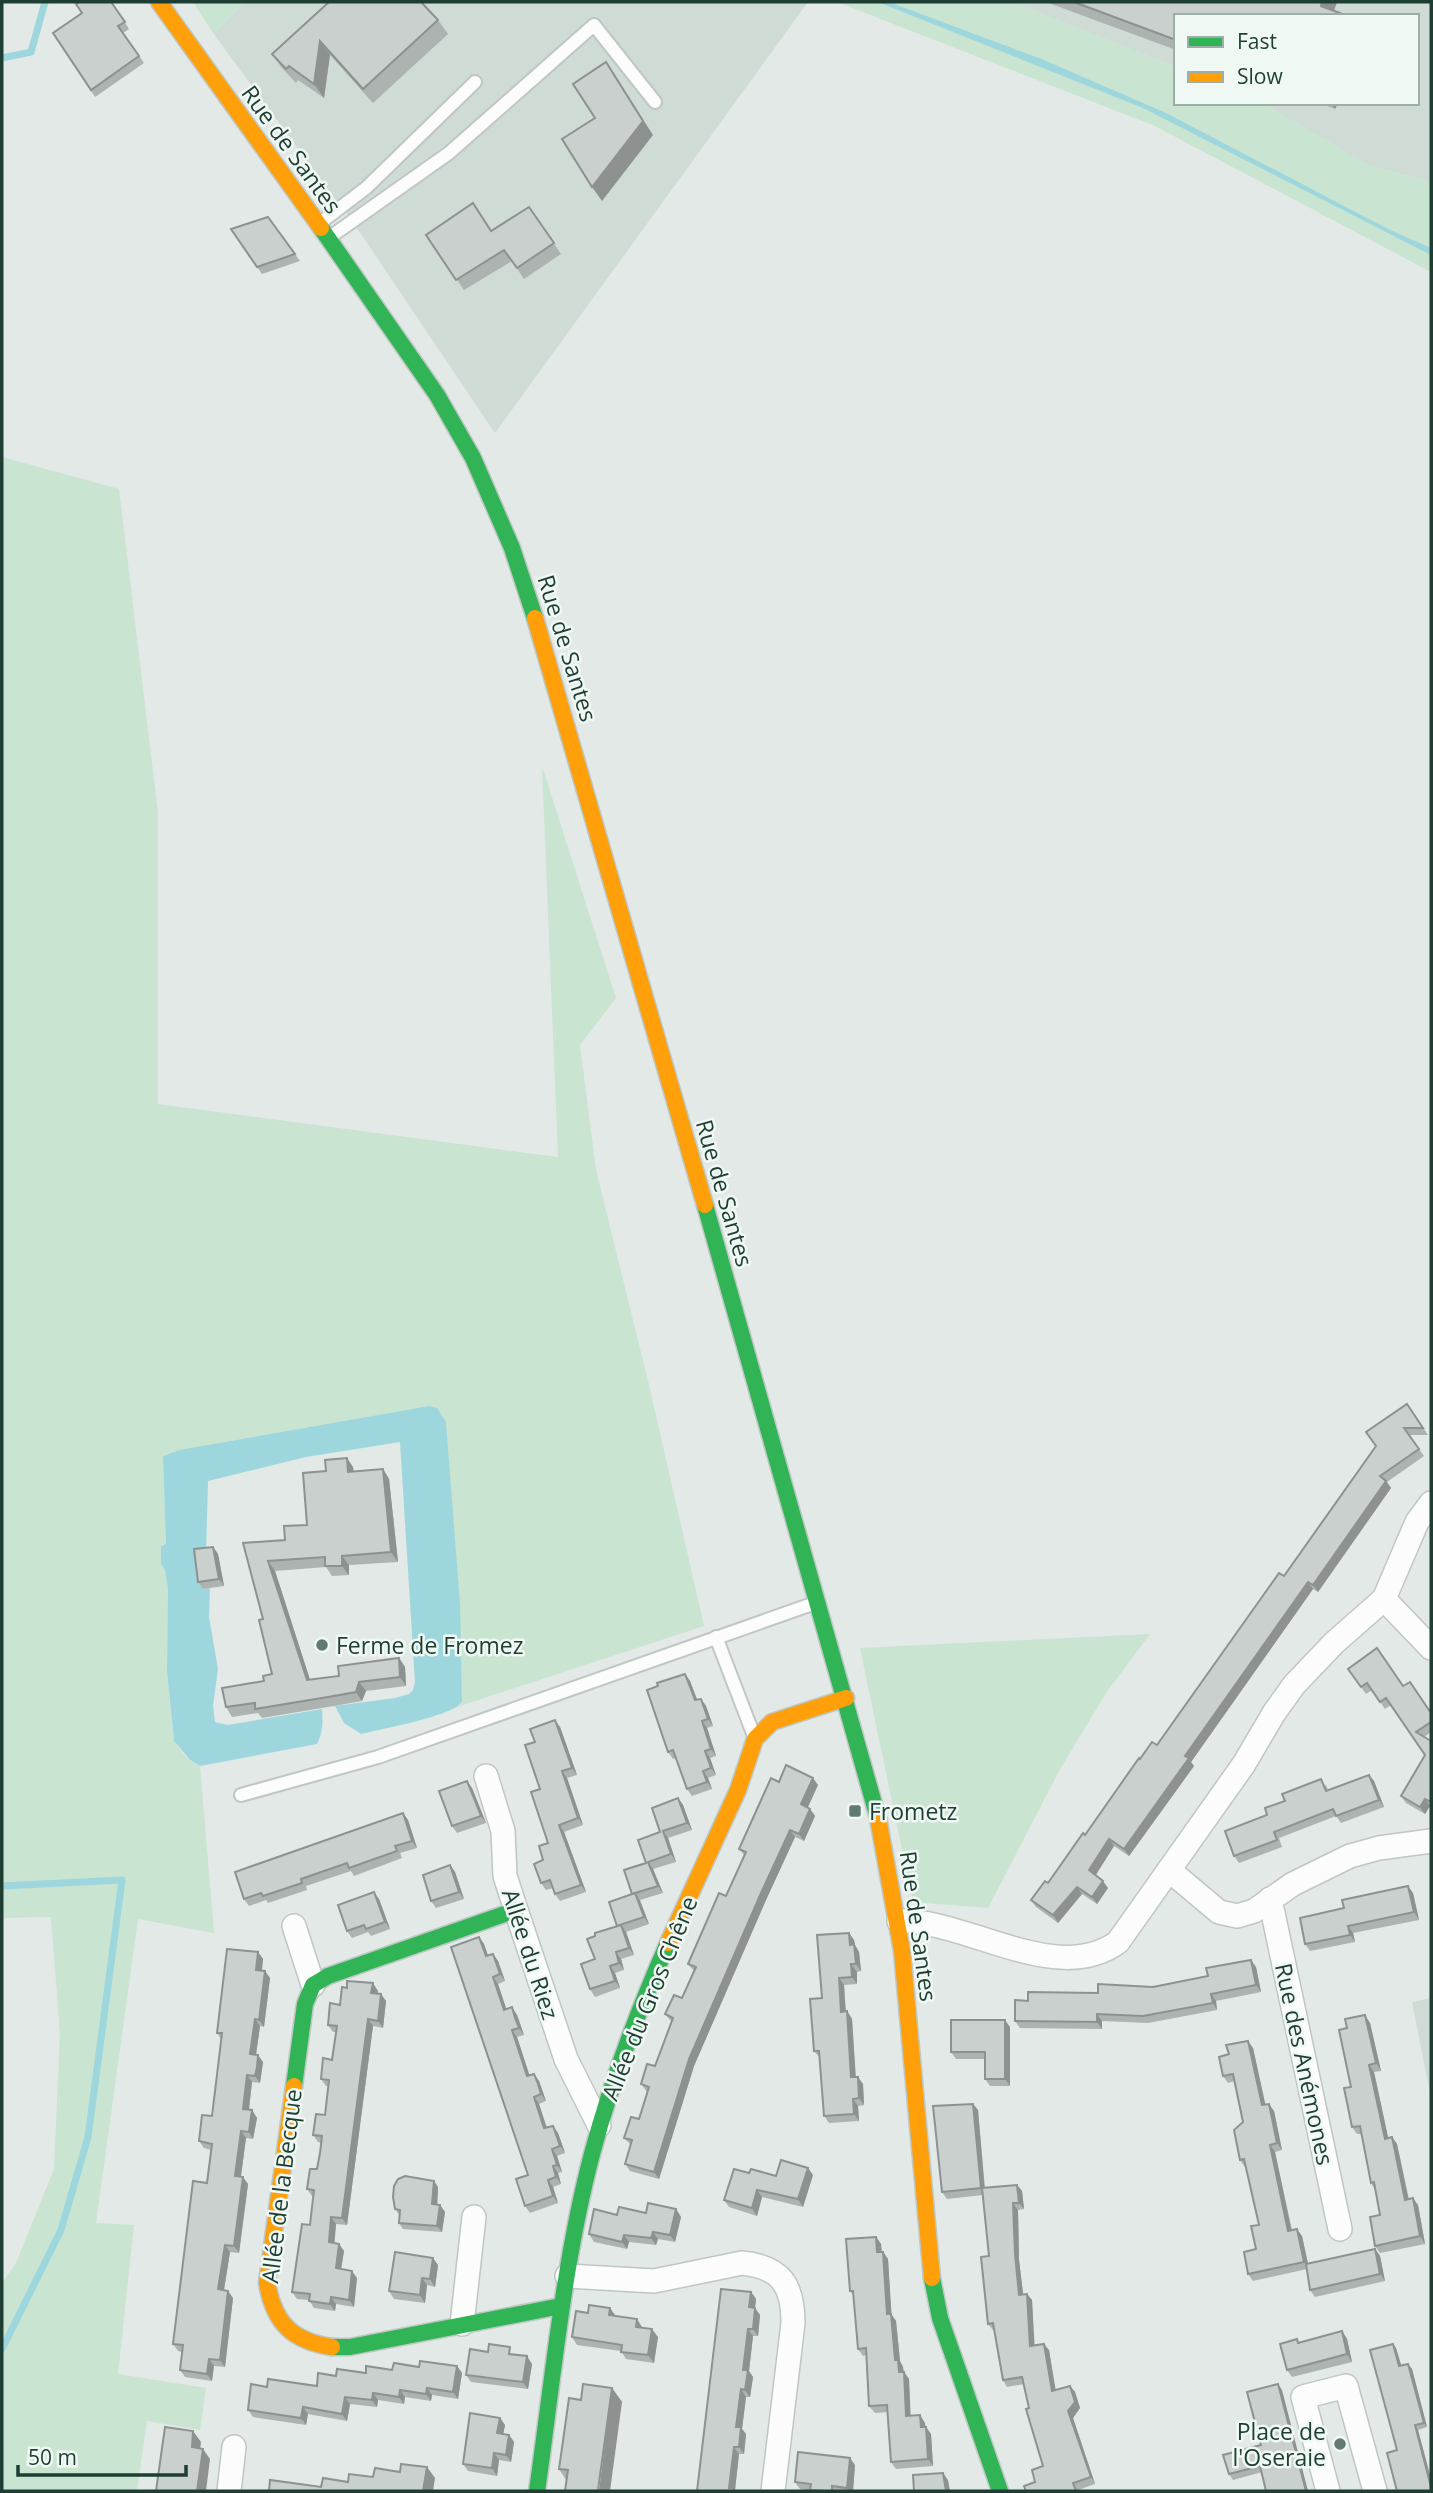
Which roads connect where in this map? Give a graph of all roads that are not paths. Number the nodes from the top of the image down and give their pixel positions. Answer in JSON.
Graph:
{"nodes":[{"id":1,"x":159,"y":2,"type":"edge"},
{"id":2,"x":475,"y":82,"type":"dead end"},
{"id":3,"x":655,"y":102,"type":"dead end"},
{"id":4,"x":319,"y":224,"type":"junction"},
{"id":5,"x":328,"y":237,"type":"junction"},
{"id":6,"x":1431,"y":1503,"type":"edge"},
{"id":7,"x":1384,"y":1599,"type":"junction"},
{"id":8,"x":818,"y":1602,"type":"junction"},
{"id":9,"x":716,"y":1637,"type":"junction"},
{"id":10,"x":1431,"y":1648,"type":"edge"},
{"id":11,"x":846,"y":1698,"type":"junction"},
{"id":12,"x":755,"y":1739,"type":"junction"},
{"id":13,"x":486,"y":1776,"type":"dead end"},
{"id":14,"x":241,"y":1795,"type":"dead end"},
{"id":15,"x":1431,"y":1841,"type":"edge"},
{"id":16,"x":1169,"y":1870,"type":"junction"},
{"id":17,"x":1270,"y":1899,"type":"junction"},
{"id":18,"x":516,"y":1910,"type":"junction"},
{"id":19,"x":899,"y":1921,"type":"junction"},
{"id":20,"x":294,"y":1926,"type":"dead end"},
{"id":21,"x":313,"y":1985,"type":"junction"},
{"id":22,"x":599,"y":2125,"type":"junction"},
{"id":23,"x":474,"y":2217,"type":"dead end"},
{"id":24,"x":1340,"y":2229,"type":"dead end"},
{"id":25,"x":567,"y":2276,"type":"junction"},
{"id":26,"x":561,"y":2306,"type":"junction"},
{"id":27,"x":462,"y":2324,"type":"junction"},
{"id":28,"x":234,"y":2447,"type":"dead end"},
{"id":29,"x":229,"y":2491,"type":"edge"},
{"id":30,"x":537,"y":2491,"type":"edge"},
{"id":31,"x":773,"y":2491,"type":"edge"},
{"id":32,"x":1000,"y":2491,"type":"edge"},
{"id":33,"x":1328,"y":2491,"type":"edge"},
{"id":34,"x":1375,"y":2491,"type":"edge"}],
"edges":[{"from":1,"to":4,"type":"street","name":"Rue de Santes"},
{"from":2,"to":4,"type":"lane"},
{"from":3,"to":5,"type":"lane"},
{"from":4,"to":5,"type":"street","name":"Rue de Santes"},
{"from":5,"to":8,"type":"street","name":"Rue de Santes"},
{"from":6,"to":7,"type":"street"},
{"from":7,"to":10,"type":"street"},
{"from":7,"to":16,"type":"street"},
{"from":8,"to":9,"type":"lane"},
{"from":8,"to":11,"type":"street","name":"Rue de Santes"},
{"from":9,"to":12,"type":"lane"},
{"from":9,"to":14,"type":"lane"},
{"from":11,"to":12,"type":"street"},
{"from":11,"to":19,"type":"street","name":"Rue de Santes"},
{"from":12,"to":22,"type":"street","name":"Allée du Gros Chêne"},
{"from":13,"to":18,"type":"street","name":"Allée du Riez"},
{"from":15,"to":17,"type":"street"},
{"from":16,"to":17,"type":"street"},
{"from":16,"to":19,"type":"street"},
{"from":17,"to":24,"type":"street","name":"Rue des Anémones"},
{"from":18,"to":21,"type":"street"},
{"from":18,"to":22,"type":"street","name":"Allée du Riez"},
{"from":19,"to":32,"type":"street","name":"Rue de Santes"},
{"from":20,"to":21,"type":"street"},
{"from":21,"to":27,"type":"street","name":"Allée de la Becque"},
{"from":22,"to":25,"type":"street","name":"Allée du Gros Chêne"},
{"from":23,"to":27,"type":"street"},
{"from":25,"to":26,"type":"street","name":"Allée du Gros Chêne"},
{"from":25,"to":31,"type":"street"},
{"from":26,"to":27,"type":"street","name":"Allée de la Becque"},
{"from":26,"to":30,"type":"street","name":"Allée du Gros Chêne"},
{"from":28,"to":29,"type":"street"},
{"from":33,"to":34,"type":"street"}]}
